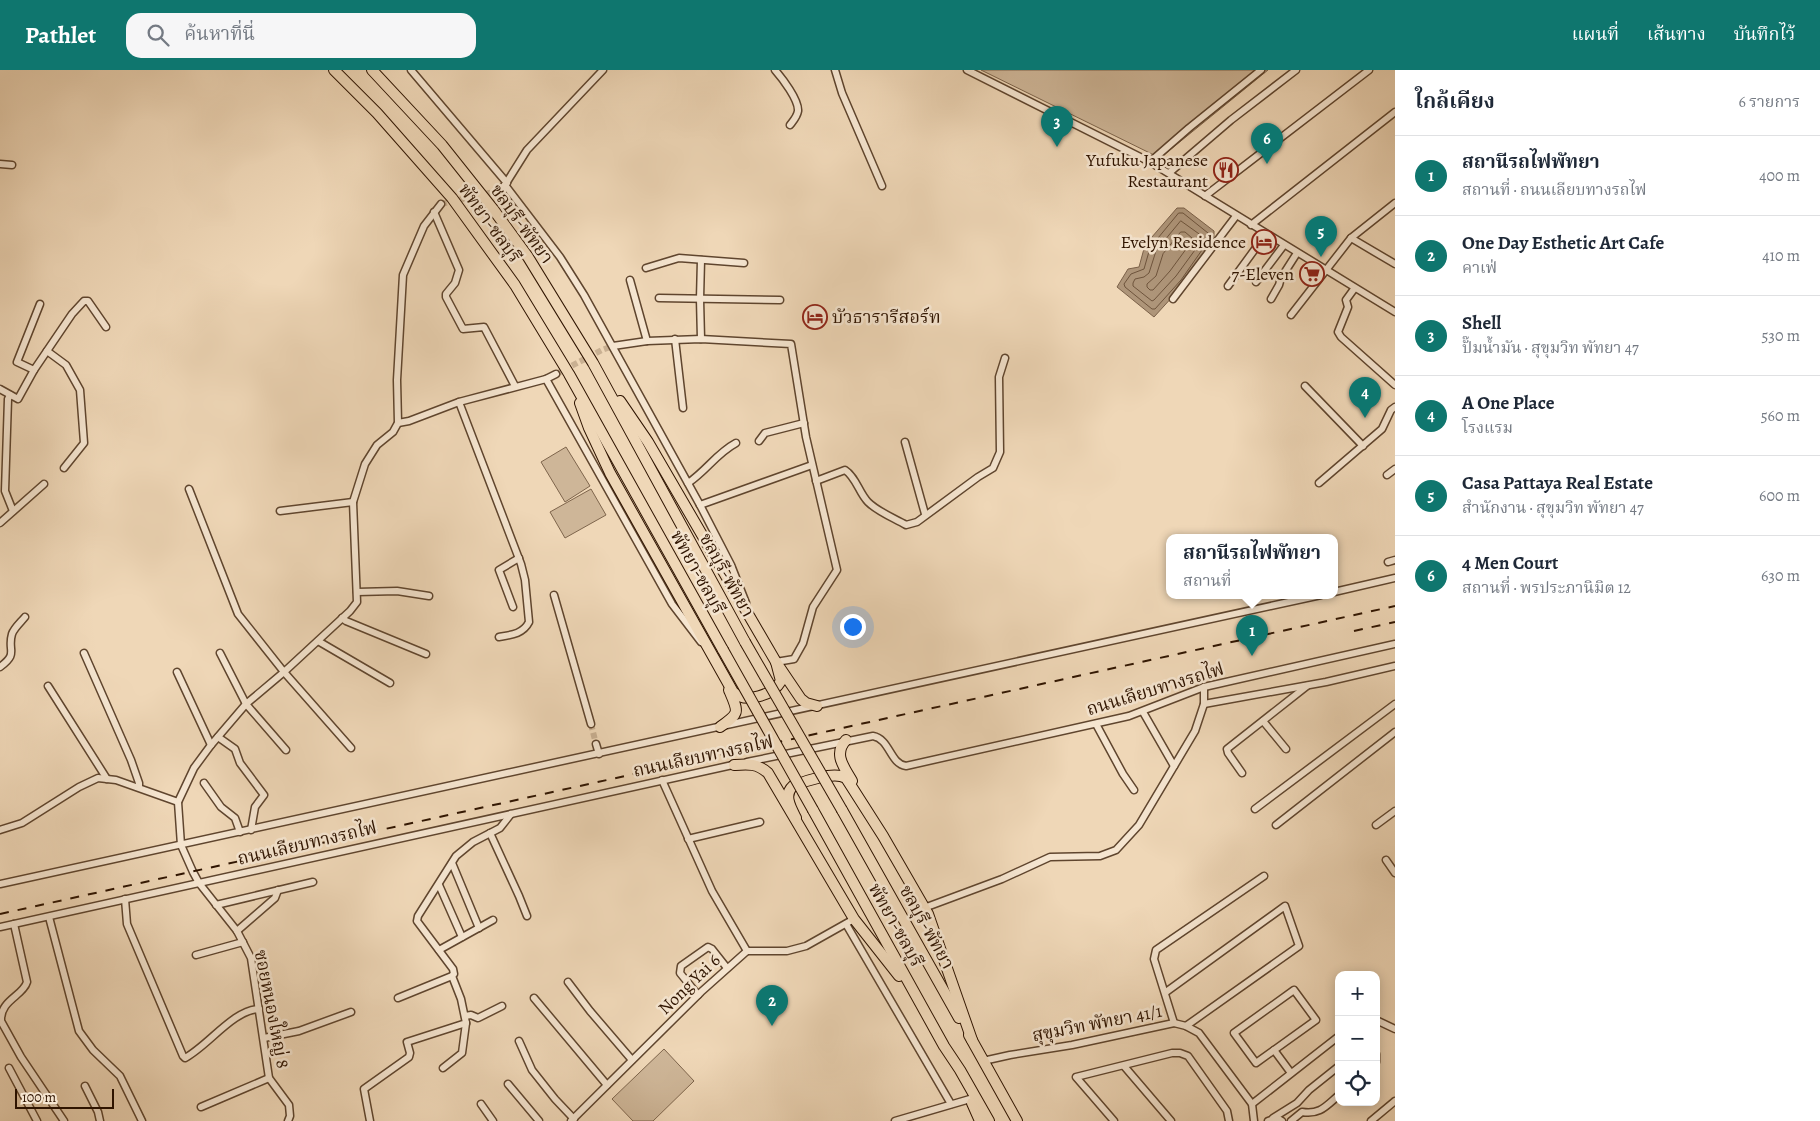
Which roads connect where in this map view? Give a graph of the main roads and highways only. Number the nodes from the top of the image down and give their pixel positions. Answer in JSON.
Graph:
{"nodes":[{"id":1,"x":334,"y":70,"type":"edge"},
{"id":2,"x":372,"y":70,"type":"edge"},
{"id":3,"x":593,"y":364,"type":"junction"},
{"id":4,"x":569,"y":374,"type":"junction"},
{"id":5,"x":776,"y":662,"type":"junction"},
{"id":6,"x":726,"y":682,"type":"junction"},
{"id":7,"x":817,"y":706,"type":"road end"},
{"id":8,"x":720,"y":727,"type":"road end"},
{"id":9,"x":846,"y":740,"type":"road end"},
{"id":10,"x":734,"y":765,"type":"road end"},
{"id":11,"x":796,"y":818,"type":"junction"},
{"id":12,"x":883,"y":836,"type":"junction"},
{"id":13,"x":917,"y":997,"type":"junction"},
{"id":14,"x":972,"y":1040,"type":"junction"},
{"id":15,"x":944,"y":1046,"type":"junction"},
{"id":16,"x":980,"y":1121,"type":"edge"},
{"id":17,"x":989,"y":1121,"type":"edge"},
{"id":18,"x":1017,"y":1121,"type":"edge"}],
"edges":[{"from":1,"to":4,"type":"highway","name":"พัทยา-ชลบุรี"},
{"from":2,"to":3,"type":"highway","name":"ชลบุรี-พัทยา"},
{"from":3,"to":5,"type":"highway"},
{"from":3,"to":14,"type":"highway","name":"ชลบุรี-พัทยา","bridge":true},
{"from":4,"to":6,"type":"highway"},
{"from":4,"to":13,"type":"highway","name":"พัทยา-ชลบุรี","bridge":true},
{"from":5,"to":6,"type":"highway"},
{"from":5,"to":7,"type":"highway"},
{"from":6,"to":8,"type":"highway"},
{"from":9,"to":12,"type":"highway"},
{"from":10,"to":11,"type":"highway"},
{"from":11,"to":12,"type":"highway"},
{"from":11,"to":13,"type":"highway"},
{"from":12,"to":14,"type":"highway"},
{"from":13,"to":15,"type":"highway","name":"พัทยา-ชลบุรี"},
{"from":14,"to":18,"type":"highway","name":"ชลบุรี-พัทยา"},
{"from":15,"to":16,"type":"highway"},
{"from":15,"to":17,"type":"highway","name":"พัทยา-ชลบุรี"}]}
